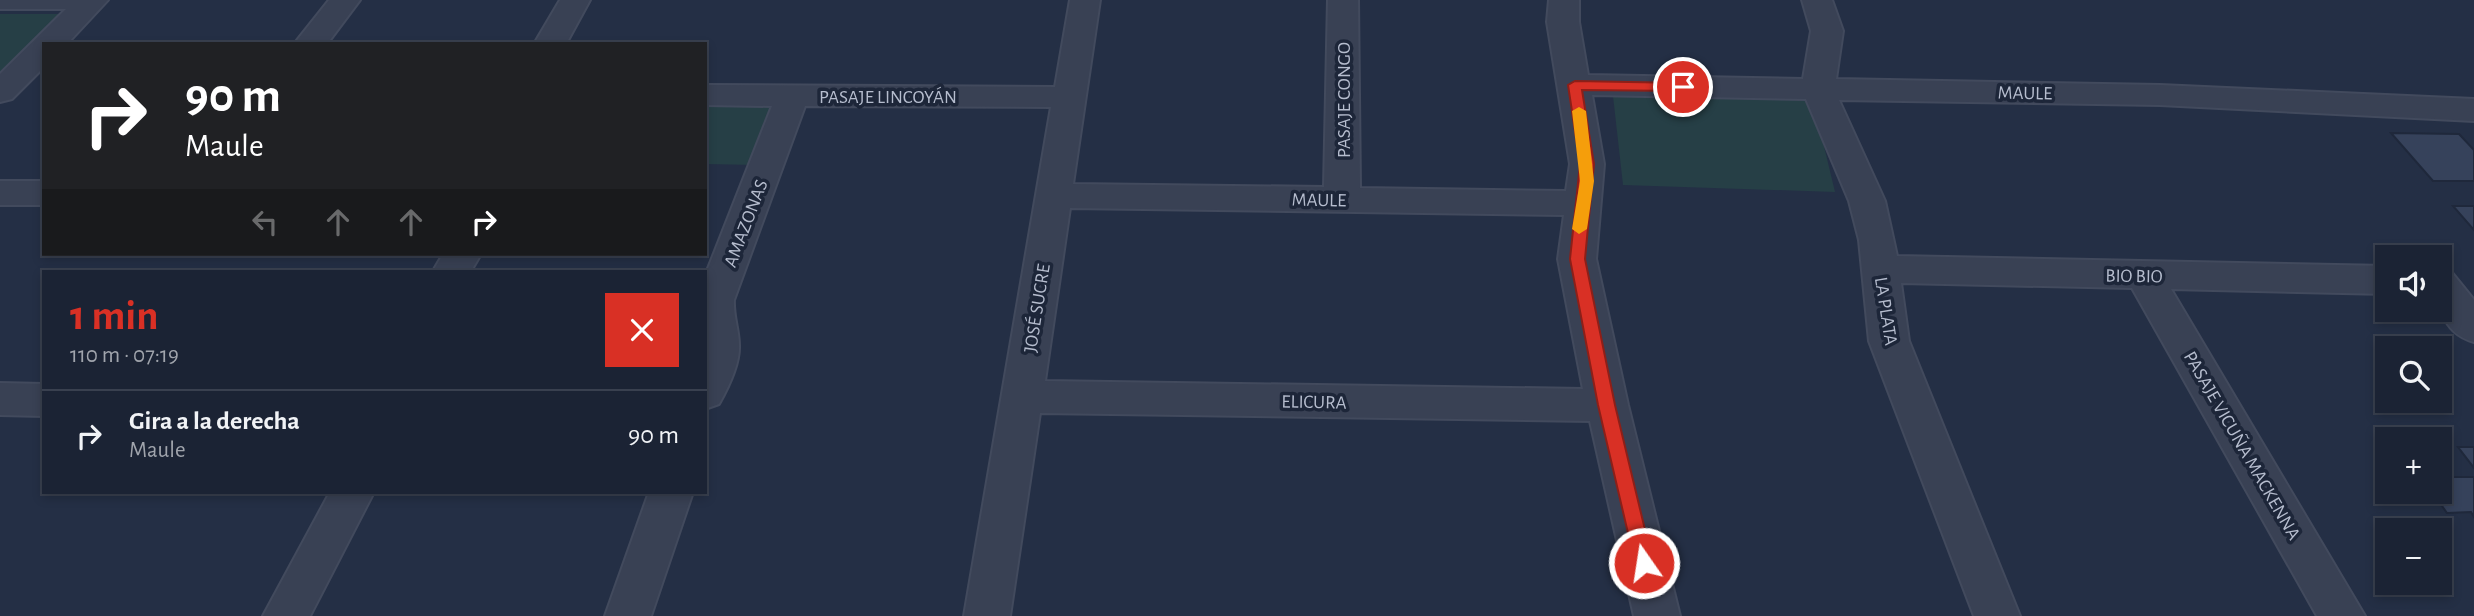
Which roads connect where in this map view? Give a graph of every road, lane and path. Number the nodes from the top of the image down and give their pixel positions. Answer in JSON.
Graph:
{"nodes":[{"id":1,"x":0,"y":0,"type":"edge"},
{"id":2,"x":93,"y":0,"type":"edge"},
{"id":3,"x":345,"y":0,"type":"edge"},
{"id":4,"x":575,"y":0,"type":"edge"},
{"id":5,"x":1085,"y":0,"type":"edge"},
{"id":6,"x":1343,"y":0,"type":"edge"},
{"id":7,"x":1564,"y":0,"type":"edge"},
{"id":8,"x":1817,"y":0,"type":"edge"},
{"id":9,"x":51,"y":42,"type":"edge"},
{"id":10,"x":312,"y":42,"type":"edge"},
{"id":11,"x":551,"y":42,"type":"edge"},
{"id":12,"x":42,"y":51,"type":"edge"},
{"id":13,"x":1575,"y":85,"type":"junction"},
{"id":14,"x":1818,"y":89,"type":"junction"},
{"id":15,"x":0,"y":92,"type":"edge"},
{"id":16,"x":707,"y":95,"type":"edge"},
{"id":17,"x":793,"y":95,"type":"junction"},
{"id":18,"x":1070,"y":97,"type":"junction"},
{"id":19,"x":2474,"y":110,"type":"edge"},
{"id":20,"x":0,"y":193,"type":"edge"},
{"id":21,"x":42,"y":193,"type":"edge"},
{"id":22,"x":1054,"y":196,"type":"junction"},
{"id":23,"x":1342,"y":199,"type":"junction"},
{"id":24,"x":1583,"y":203,"type":"junction"},
{"id":25,"x":1880,"y":269,"type":"junction"},
{"id":26,"x":2144,"y":275,"type":"junction"},
{"id":27,"x":2375,"y":280,"type":"edge"},
{"id":28,"x":2452,"y":282,"type":"edge"},
{"id":29,"x":2474,"y":283,"type":"edge"},
{"id":30,"x":2452,"y":298,"type":"edge"},
{"id":31,"x":2474,"y":328,"type":"edge"},
{"id":32,"x":707,"y":387,"type":"edge"},
{"id":33,"x":1022,"y":397,"type":"junction"},
{"id":34,"x":0,"y":399,"type":"edge"},
{"id":35,"x":42,"y":400,"type":"edge"},
{"id":36,"x":1607,"y":405,"type":"junction"},
{"id":37,"x":351,"y":494,"type":"edge"},
{"id":38,"x":670,"y":494,"type":"edge"},
{"id":39,"x":286,"y":616,"type":"edge"},
{"id":40,"x":628,"y":616,"type":"edge"},
{"id":41,"x":987,"y":616,"type":"edge"},
{"id":42,"x":1657,"y":616,"type":"edge"},
{"id":43,"x":1997,"y":616,"type":"edge"},
{"id":44,"x":2342,"y":616,"type":"edge"}],
"edges":[{"from":1,"to":2,"type":"street"},
{"from":2,"to":9,"type":"street"},
{"from":3,"to":10,"type":"street"},
{"from":4,"to":11,"type":"street"},
{"from":5,"to":18,"type":"street","name":"JOSÉ SUCRE"},
{"from":6,"to":23,"type":"street","name":"PASAJE CONGO"},
{"from":7,"to":13,"type":"street"},
{"from":8,"to":14,"type":"street"},
{"from":12,"to":15,"type":"street"},
{"from":13,"to":14,"type":"street","name":"MAULE"},
{"from":13,"to":24,"type":"street"},
{"from":14,"to":19,"type":"street","name":"MAULE"},
{"from":14,"to":25,"type":"street","name":"LA PLATA"},
{"from":16,"to":17,"type":"street","name":"PASAJE LINCOYÁN"},
{"from":17,"to":18,"type":"street","name":"PASAJE LINCOYÁN"},
{"from":17,"to":32,"type":"street","name":"AMAZONAS"},
{"from":18,"to":22,"type":"street","name":"JOSÉ SUCRE"},
{"from":20,"to":21,"type":"street"},
{"from":22,"to":23,"type":"street","name":"MAULE"},
{"from":22,"to":33,"type":"street","name":"JOSÉ SUCRE"},
{"from":23,"to":24,"type":"street","name":"MAULE"},
{"from":24,"to":36,"type":"street"},
{"from":25,"to":26,"type":"street","name":"BIO BIO"},
{"from":25,"to":43,"type":"street","name":"LA PLATA"},
{"from":26,"to":27,"type":"street","name":"BIO BIO"},
{"from":26,"to":44,"type":"street","name":"PASAJE VICUÑA MACKENNA"},
{"from":28,"to":29,"type":"street"},
{"from":30,"to":31,"type":"street"},
{"from":33,"to":36,"type":"street","name":"ELICURA"},
{"from":33,"to":41,"type":"street","name":"JOSÉ SUCRE"},
{"from":34,"to":35,"type":"street"},
{"from":36,"to":42,"type":"street"},
{"from":37,"to":39,"type":"street"},
{"from":38,"to":40,"type":"street"}]}
